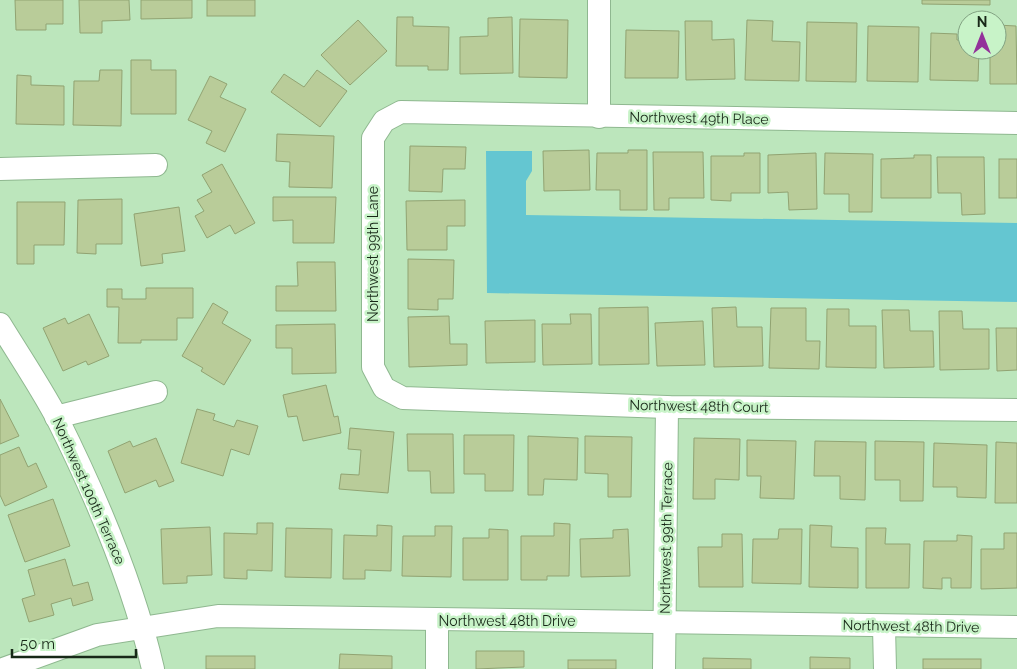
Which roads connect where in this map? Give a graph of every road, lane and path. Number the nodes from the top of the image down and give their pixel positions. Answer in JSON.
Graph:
{"nodes":[{"id":1,"x":599,"y":0,"type":"edge"},
{"id":2,"x":599,"y":117,"type":"junction"},
{"id":3,"x":384,"y":121,"type":"joint"},
{"id":4,"x":1017,"y":123,"type":"edge"},
{"id":5,"x":156,"y":165,"type":"dead end"},
{"id":6,"x":0,"y":169,"type":"edge"},
{"id":7,"x":0,"y":324,"type":"edge"},
{"id":8,"x":384,"y":388,"type":"joint"},
{"id":9,"x":156,"y":392,"type":"dead end"},
{"id":10,"x":667,"y":407,"type":"junction"},
{"id":11,"x":1017,"y":410,"type":"edge"},
{"id":12,"x":56,"y":417,"type":"junction"},
{"id":13,"x":437,"y":621,"type":"junction"},
{"id":14,"x":665,"y":621,"type":"junction"},
{"id":15,"x":143,"y":627,"type":"junction"},
{"id":16,"x":884,"y":627,"type":"junction"},
{"id":17,"x":1017,"y":627,"type":"edge"},
{"id":18,"x":3,"y":669,"type":"edge"},
{"id":19,"x":153,"y":669,"type":"edge"},
{"id":20,"x":437,"y":669,"type":"edge"},
{"id":21,"x":664,"y":669,"type":"edge"},
{"id":22,"x":885,"y":669,"type":"edge"}],
"edges":[{"from":1,"to":2,"type":"street"},
{"from":2,"to":3,"type":"street","name":"Northwest 49th Place"},
{"from":2,"to":4,"type":"street","name":"Northwest 49th Place"},
{"from":3,"to":8,"type":"street","name":"Northwest 99th Lane"},
{"from":5,"to":6,"type":"street"},
{"from":7,"to":12,"type":"street","name":"Northwest 100th Terrace"},
{"from":8,"to":10,"type":"street","name":"Northwest 48th Court"},
{"from":9,"to":12,"type":"street"},
{"from":10,"to":11,"type":"street","name":"Northwest 48th Court"},
{"from":10,"to":14,"type":"street","name":"Northwest 99th Terrace"},
{"from":12,"to":15,"type":"street","name":"Northwest 100th Terrace"},
{"from":13,"to":14,"type":"street","name":"Northwest 48th Drive"},
{"from":13,"to":15,"type":"street","name":"Northwest 48th Drive"},
{"from":13,"to":20,"type":"street"},
{"from":14,"to":16,"type":"street","name":"Northwest 48th Drive"},
{"from":14,"to":21,"type":"street","name":"Northwest 99th Terrace"},
{"from":15,"to":18,"type":"street","name":"Northwest 48th Drive"},
{"from":15,"to":19,"type":"street","name":"Northwest 100th Terrace"},
{"from":16,"to":17,"type":"street","name":"Northwest 48th Drive"},
{"from":16,"to":22,"type":"street"}]}
